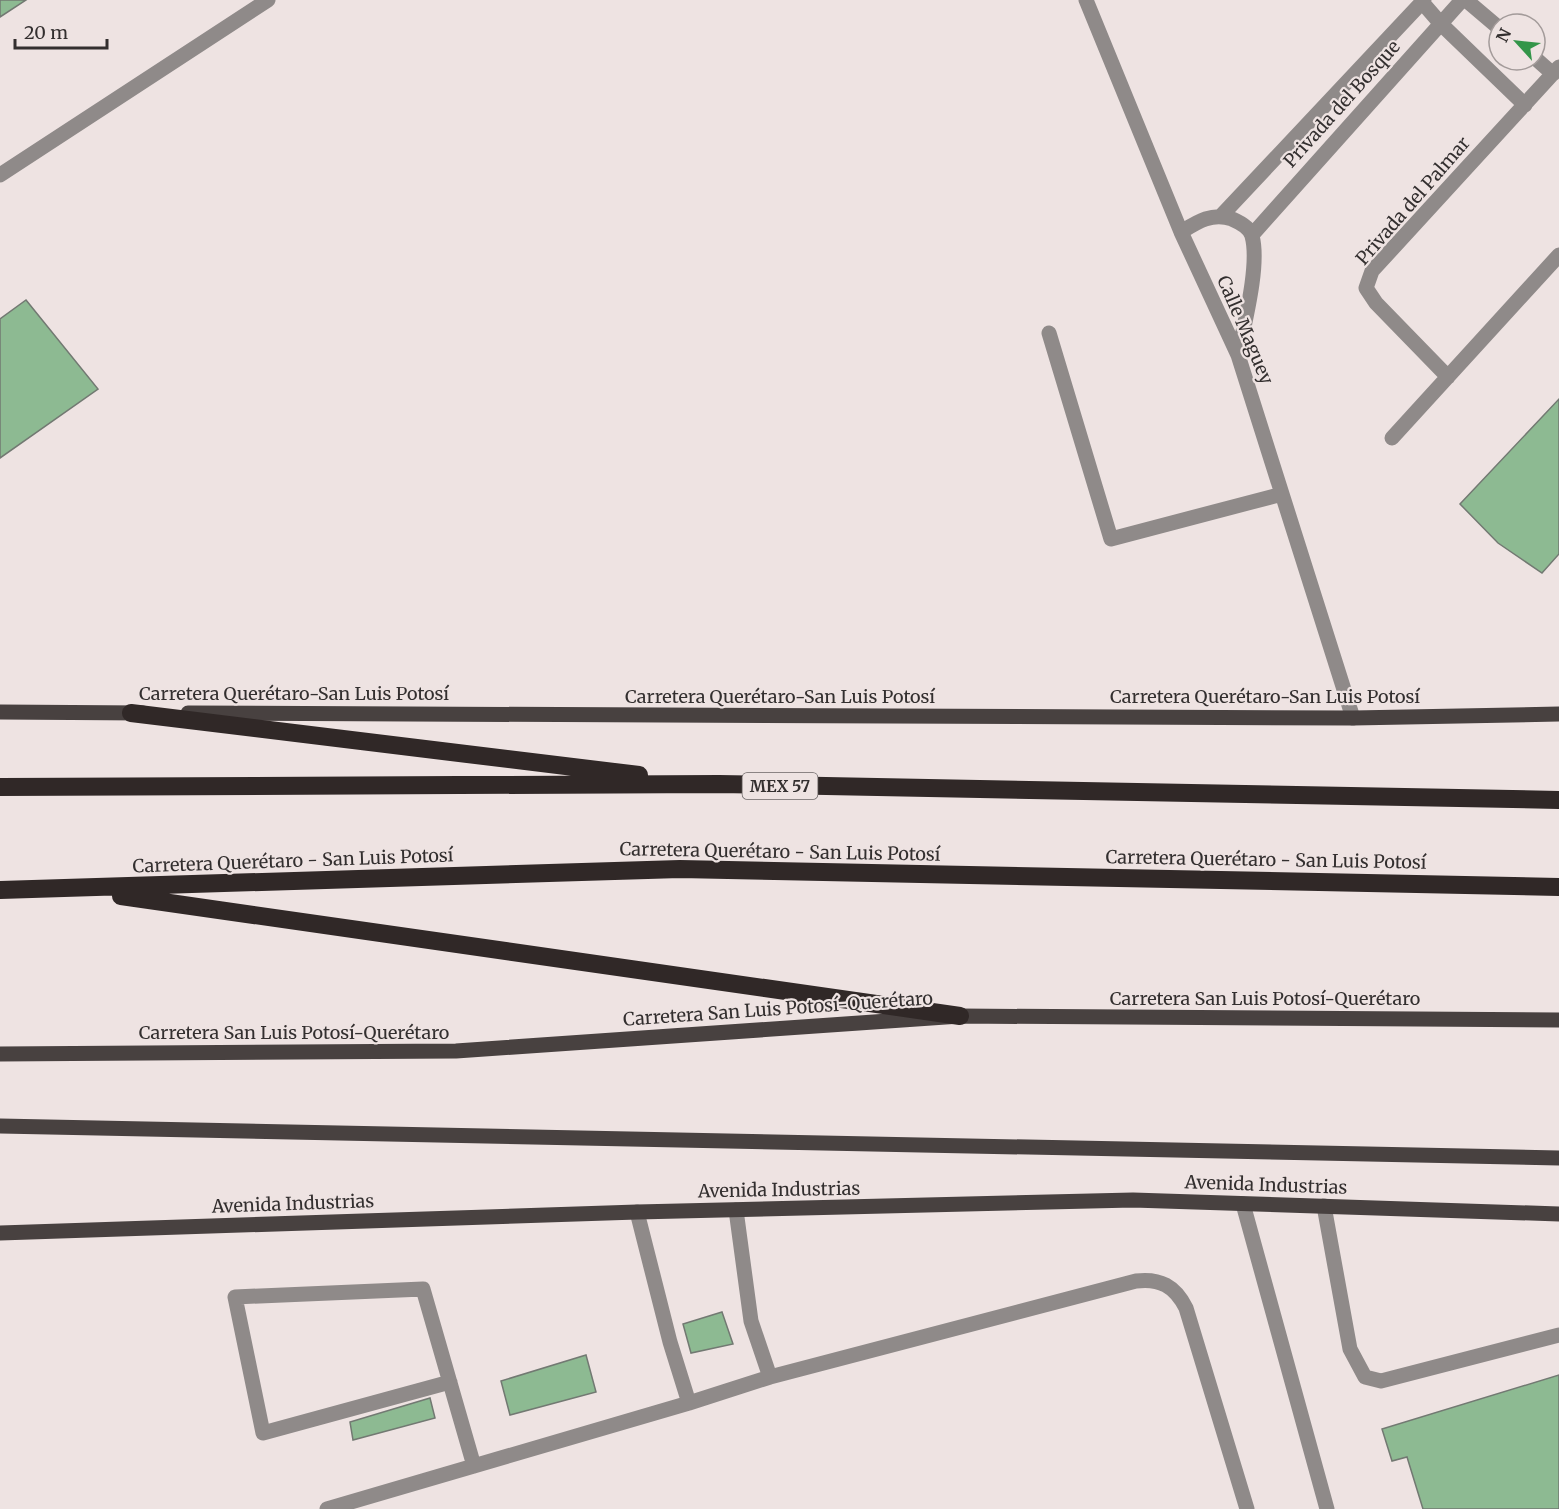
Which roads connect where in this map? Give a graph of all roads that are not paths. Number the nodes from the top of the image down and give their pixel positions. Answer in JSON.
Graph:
{"nodes":[{"id":1,"x":268,"y":0,"type":"edge"},
{"id":2,"x":1086,"y":0,"type":"edge"},
{"id":3,"x":1464,"y":0,"type":"edge"},
{"id":4,"x":1423,"y":1,"type":"edge"},
{"id":5,"x":1487,"y":18,"type":"edge"},
{"id":6,"x":1441,"y":24,"type":"junction"},
{"id":7,"x":1556,"y":70,"type":"edge"},
{"id":8,"x":1525,"y":105,"type":"junction"},
{"id":9,"x":0,"y":176,"type":"edge"},
{"id":10,"x":1221,"y":216,"type":"junction"},
{"id":11,"x":1181,"y":232,"type":"junction"},
{"id":12,"x":1252,"y":235,"type":"junction"},
{"id":13,"x":1559,"y":255,"type":"edge"},
{"id":14,"x":1049,"y":333,"type":"dead end"},
{"id":15,"x":1238,"y":356,"type":"junction"},
{"id":16,"x":1448,"y":377,"type":"junction"},
{"id":17,"x":1392,"y":438,"type":"dead end"},
{"id":18,"x":1282,"y":494,"type":"junction"},
{"id":19,"x":0,"y":712,"type":"edge"},
{"id":20,"x":131,"y":713,"type":"junction"},
{"id":21,"x":1559,"y":714,"type":"edge"},
{"id":22,"x":1353,"y":718,"type":"junction"},
{"id":23,"x":718,"y":784,"type":"junction"},
{"id":24,"x":0,"y":787,"type":"edge"},
{"id":25,"x":1559,"y":800,"type":"edge"},
{"id":26,"x":1559,"y":887,"type":"edge"},
{"id":27,"x":71,"y":889,"type":"junction"},
{"id":28,"x":0,"y":890,"type":"edge"},
{"id":29,"x":34,"y":890,"type":"junction"},
{"id":30,"x":0,"y":900,"type":"edge"},
{"id":31,"x":960,"y":1016,"type":"junction"},
{"id":32,"x":1559,"y":1020,"type":"edge"},
{"id":33,"x":0,"y":1054,"type":"edge"},
{"id":34,"x":0,"y":1126,"type":"edge"},
{"id":35,"x":1559,"y":1158,"type":"edge"},
{"id":36,"x":1243,"y":1204,"type":"junction"},
{"id":37,"x":1324,"y":1206,"type":"junction"},
{"id":38,"x":736,"y":1210,"type":"junction"},
{"id":39,"x":637,"y":1212,"type":"junction"},
{"id":40,"x":1559,"y":1214,"type":"edge"},
{"id":41,"x":0,"y":1233,"type":"edge"},
{"id":42,"x":1559,"y":1335,"type":"edge"},
{"id":43,"x":770,"y":1377,"type":"junction"},
{"id":44,"x":450,"y":1383,"type":"junction"},
{"id":45,"x":689,"y":1403,"type":"junction"},
{"id":46,"x":474,"y":1466,"type":"junction"},
{"id":47,"x":327,"y":1509,"type":"edge"},
{"id":48,"x":1247,"y":1509,"type":"edge"},
{"id":49,"x":1327,"y":1509,"type":"edge"}],
"edges":[{"from":1,"to":9,"type":"street"},
{"from":2,"to":11,"type":"street","name":"Calle Maguey"},
{"from":3,"to":5,"type":"street"},
{"from":3,"to":6,"type":"street","name":"Privada del Bosque"},
{"from":4,"to":6,"type":"street"},
{"from":4,"to":10,"type":"street","name":"Privada del Bosque"},
{"from":6,"to":8,"type":"street"},
{"from":6,"to":12,"type":"street","name":"Privada del Bosque"},
{"from":7,"to":8,"type":"street","name":"Privada del Palmar"},
{"from":8,"to":16,"type":"street","name":"Privada del Palmar"},
{"from":10,"to":11,"type":"street"},
{"from":10,"to":12,"type":"street"},
{"from":11,"to":15,"type":"street","name":"Calle Maguey"},
{"from":12,"to":15,"type":"street"},
{"from":13,"to":16,"type":"street"},
{"from":14,"to":18,"type":"street"},
{"from":15,"to":18,"type":"street","name":"Calle Maguey"},
{"from":16,"to":17,"type":"street"},
{"from":18,"to":22,"type":"street","name":"Calle Maguey"},
{"from":19,"to":20,"type":"main road","name":"Carretera Querétaro-San Luis Potosí"},
{"from":20,"to":22,"type":"main road","name":"Carretera Querétaro-San Luis Potosí"},
{"from":20,"to":23,"type":"highway"},
{"from":21,"to":22,"type":"main road","name":"Carretera Querétaro-San Luis Potosí"},
{"from":23,"to":24,"type":"highway","number":"MEX 57"},
{"from":23,"to":25,"type":"highway","number":"MEX 57"},
{"from":26,"to":27,"type":"highway","name":"Carretera Querétaro - San Luis Potosí"},
{"from":27,"to":29,"type":"highway","name":"Carretera Querétaro - San Luis Potosí"},
{"from":27,"to":31,"type":"highway"},
{"from":28,"to":29,"type":"highway","name":"Carretera Querétaro - San Luis Potosí"},
{"from":29,"to":30,"type":"highway"},
{"from":31,"to":32,"type":"main road","name":"Carretera San Luis Potosí-Querétaro"},
{"from":31,"to":33,"type":"main road","name":"Carretera San Luis Potosí-Querétaro"},
{"from":34,"to":35,"type":"main road","name":"Avenida Industrias"},
{"from":36,"to":37,"type":"main road","name":"Avenida Industrias"},
{"from":36,"to":38,"type":"main road","name":"Avenida Industrias"},
{"from":36,"to":49,"type":"street"},
{"from":37,"to":40,"type":"main road","name":"Avenida Industrias"},
{"from":37,"to":42,"type":"street"},
{"from":38,"to":39,"type":"main road","name":"Avenida Industrias"},
{"from":38,"to":43,"type":"street"},
{"from":39,"to":41,"type":"main road","name":"Avenida Industrias"},
{"from":39,"to":45,"type":"street"},
{"from":43,"to":45,"type":"street"},
{"from":43,"to":48,"type":"street"},
{"from":44,"to":44,"type":"street"},
{"from":44,"to":46,"type":"street"},
{"from":45,"to":46,"type":"street"},
{"from":46,"to":47,"type":"street"}]}
